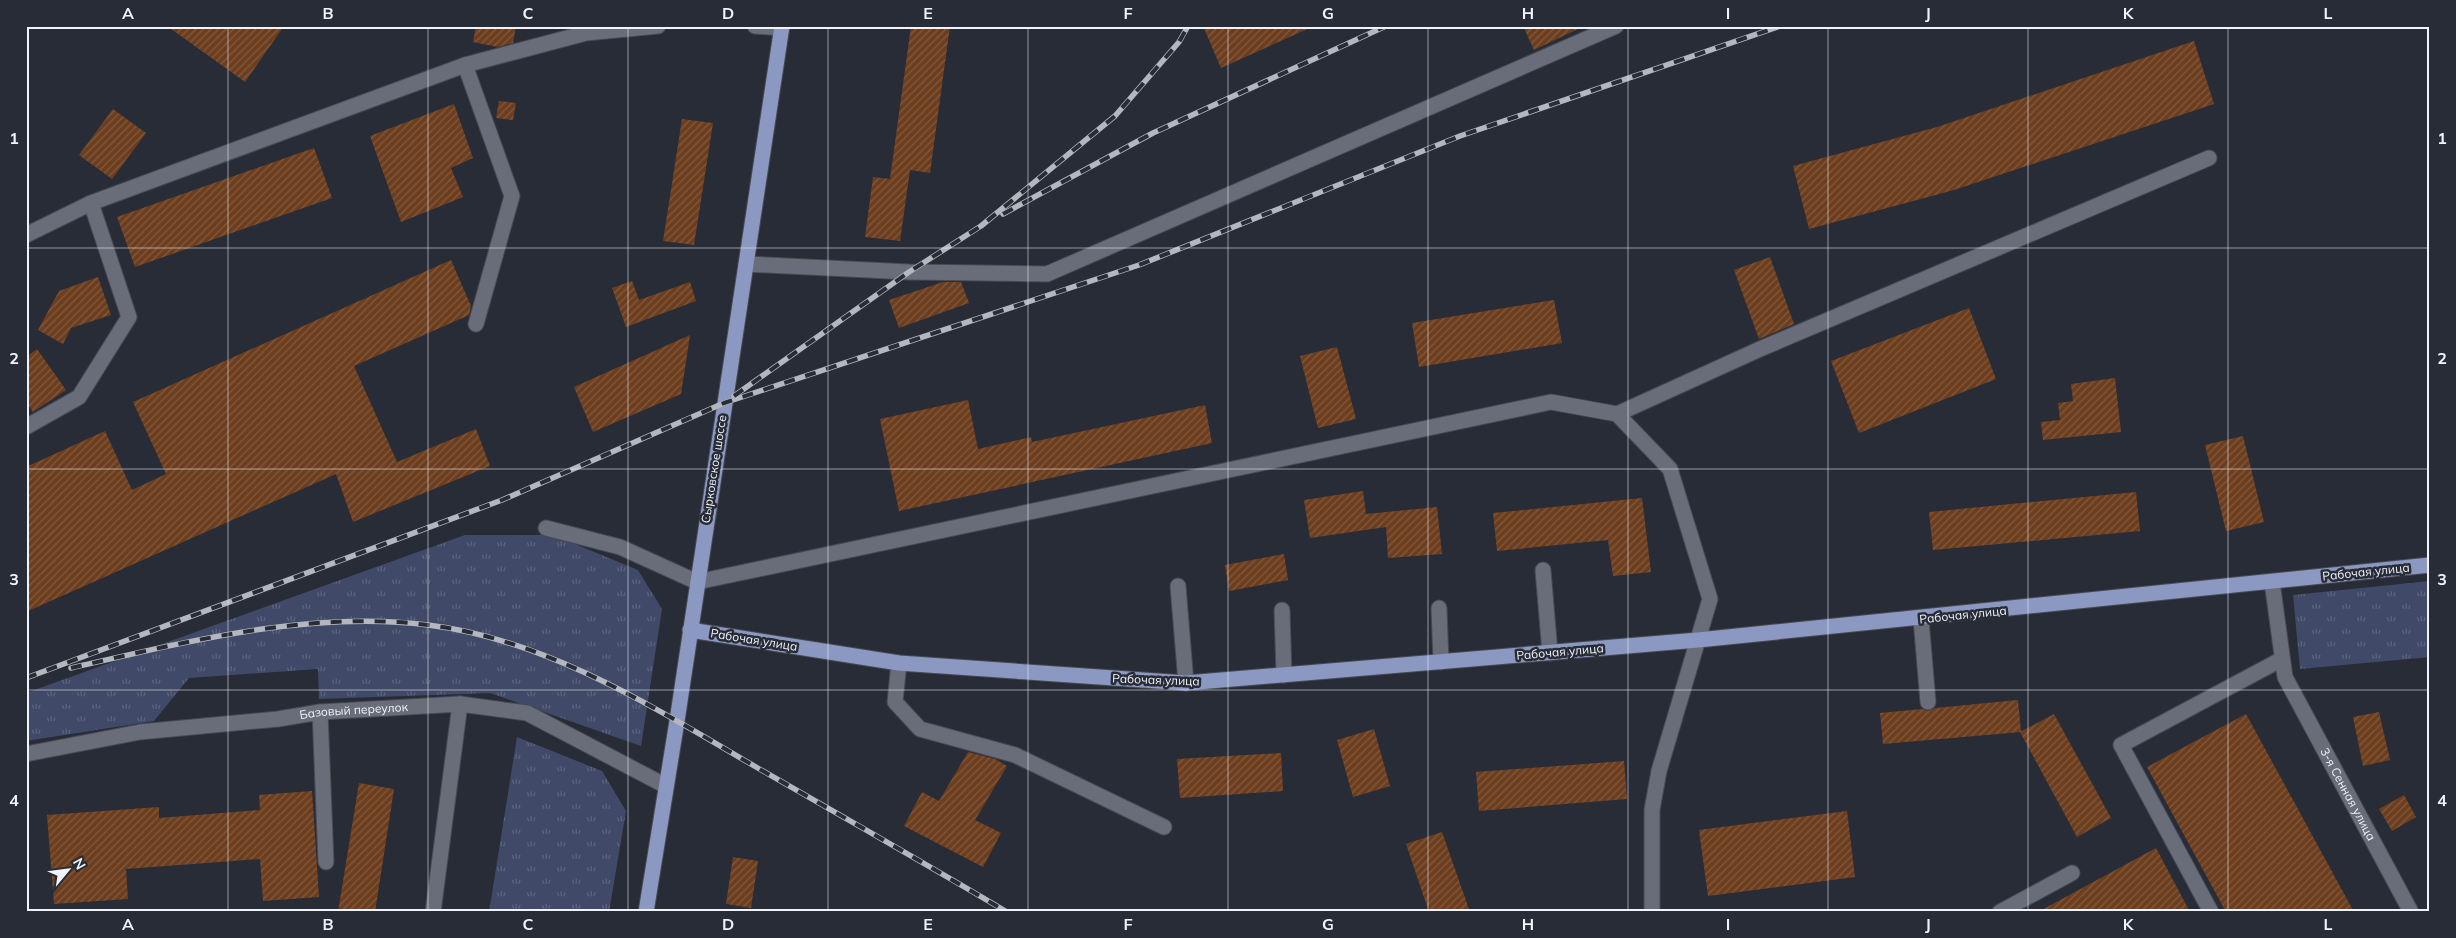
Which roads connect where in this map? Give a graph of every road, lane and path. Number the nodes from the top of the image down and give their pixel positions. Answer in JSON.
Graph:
{"nodes":[{"id":1,"x":658,"y":26,"type":"edge"},
{"id":2,"x":755,"y":26,"type":"edge"},
{"id":3,"x":1616,"y":26,"type":"edge"},
{"id":4,"x":782,"y":27,"type":"edge"},
{"id":5,"x":465,"y":65,"type":"junction"},
{"id":6,"x":2209,"y":158,"type":"dead end"},
{"id":7,"x":91,"y":203,"type":"junction"},
{"id":8,"x":26,"y":235,"type":"edge"},
{"id":9,"x":746,"y":264,"type":"junction"},
{"id":10,"x":476,"y":324,"type":"dead end"},
{"id":11,"x":1617,"y":414,"type":"junction"},
{"id":12,"x":26,"y":426,"type":"edge"},
{"id":13,"x":546,"y":528,"type":"dead end"},
{"id":14,"x":2430,"y":566,"type":"edge"},
{"id":15,"x":1542,"y":570,"type":"dead end"},
{"id":16,"x":697,"y":582,"type":"junction"},
{"id":17,"x":2272,"y":582,"type":"junction"},
{"id":18,"x":1178,"y":586,"type":"dead end"},
{"id":19,"x":1439,"y":608,"type":"dead end"},
{"id":20,"x":1282,"y":610,"type":"dead end"},
{"id":21,"x":1921,"y":619,"type":"junction"},
{"id":22,"x":690,"y":630,"type":"junction"},
{"id":23,"x":1698,"y":640,"type":"junction"},
{"id":24,"x":1550,"y":653,"type":"junction"},
{"id":25,"x":2282,"y":659,"type":"junction"},
{"id":26,"x":1442,"y":662,"type":"junction"},
{"id":27,"x":899,"y":663,"type":"junction"},
{"id":28,"x":1284,"y":675,"type":"junction"},
{"id":29,"x":1186,"y":683,"type":"junction"},
{"id":30,"x":1928,"y":702,"type":"dead end"},
{"id":31,"x":460,"y":704,"type":"junction"},
{"id":32,"x":320,"y":712,"type":"junction"},
{"id":33,"x":26,"y":754,"type":"edge"},
{"id":34,"x":666,"y":786,"type":"junction"},
{"id":35,"x":1164,"y":826,"type":"dead end"},
{"id":36,"x":326,"y":862,"type":"dead end"},
{"id":37,"x":2072,"y":873,"type":"dead end"},
{"id":38,"x":433,"y":912,"type":"edge"},
{"id":39,"x":646,"y":912,"type":"edge"},
{"id":40,"x":1652,"y":912,"type":"edge"},
{"id":41,"x":2000,"y":912,"type":"edge"},
{"id":42,"x":2211,"y":912,"type":"edge"},
{"id":43,"x":2411,"y":912,"type":"edge"}],
"edges":[{"from":1,"to":5,"type":"street"},
{"from":2,"to":4,"type":"street"},
{"from":3,"to":9,"type":"street"},
{"from":4,"to":9,"type":"main road","name":"Сырковское шоссе"},
{"from":5,"to":7,"type":"street"},
{"from":5,"to":10,"type":"street"},
{"from":6,"to":11,"type":"street"},
{"from":7,"to":8,"type":"street"},
{"from":7,"to":12,"type":"street"},
{"from":9,"to":16,"type":"main road","name":"Сырковское шоссе"},
{"from":11,"to":16,"type":"street"},
{"from":11,"to":23,"type":"street"},
{"from":13,"to":16,"type":"street"},
{"from":14,"to":17,"type":"main road","name":"Рабочая улица"},
{"from":15,"to":24,"type":"street"},
{"from":16,"to":22,"type":"main road","name":"Сырковское шоссе"},
{"from":17,"to":21,"type":"main road","name":"Рабочая улица"},
{"from":17,"to":25,"type":"street","name":"3-я Сенная улица"},
{"from":18,"to":29,"type":"street"},
{"from":19,"to":26,"type":"street"},
{"from":20,"to":28,"type":"street"},
{"from":21,"to":23,"type":"main road","name":"Рабочая улица"},
{"from":21,"to":30,"type":"street"},
{"from":22,"to":27,"type":"main road","name":"Рабочая улица"},
{"from":22,"to":34,"type":"main road","name":"Сырковское шоссе"},
{"from":23,"to":24,"type":"main road","name":"Рабочая улица"},
{"from":23,"to":40,"type":"street"},
{"from":24,"to":26,"type":"main road","name":"Рабочая улица"},
{"from":25,"to":42,"type":"street"},
{"from":25,"to":43,"type":"street","name":"3-я Сенная улица"},
{"from":26,"to":28,"type":"main road","name":"Рабочая улица"},
{"from":27,"to":29,"type":"main road","name":"Рабочая улица"},
{"from":27,"to":35,"type":"street"},
{"from":28,"to":29,"type":"main road","name":"Рабочая улица"},
{"from":31,"to":32,"type":"street","name":"Базовый переулок"},
{"from":31,"to":34,"type":"street","name":"Базовый переулок"},
{"from":31,"to":38,"type":"street"},
{"from":32,"to":33,"type":"street","name":"Базовый переулок"},
{"from":32,"to":36,"type":"street"},
{"from":34,"to":39,"type":"main road","name":"Сырковское шоссе"},
{"from":37,"to":41,"type":"street"}]}
